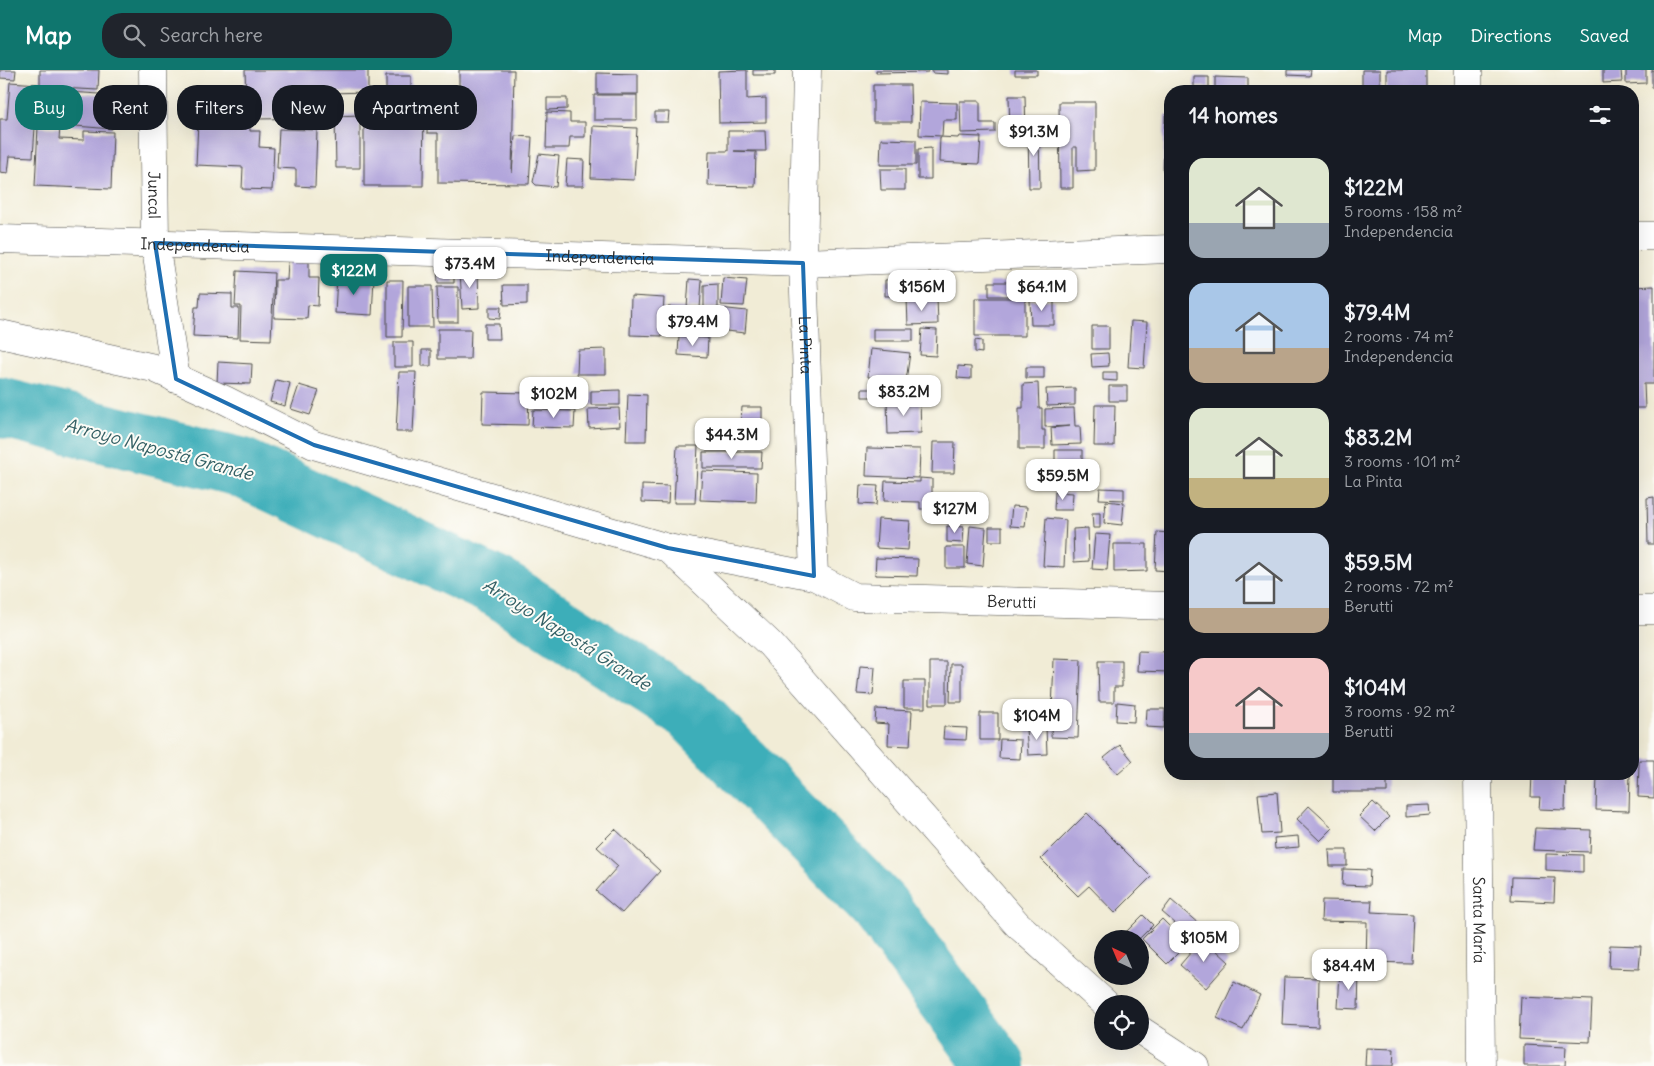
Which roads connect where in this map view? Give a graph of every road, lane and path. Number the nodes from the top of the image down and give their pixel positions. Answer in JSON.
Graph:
{"nodes":[{"id":1,"x":153,"y":70,"type":"edge"},
{"id":2,"x":807,"y":70,"type":"edge"},
{"id":3,"x":1468,"y":70,"type":"edge"},
{"id":4,"x":1468,"y":85,"type":"edge"},
{"id":5,"x":1639,"y":236,"type":"edge"},
{"id":6,"x":1654,"y":236,"type":"edge"},
{"id":7,"x":0,"y":239,"type":"edge"},
{"id":8,"x":155,"y":242,"type":"junction"},
{"id":9,"x":1164,"y":249,"type":"edge"},
{"id":10,"x":803,"y":263,"type":"junction"},
{"id":11,"x":0,"y":334,"type":"edge"},
{"id":12,"x":176,"y":379,"type":"junction"},
{"id":13,"x":668,"y":548,"type":"junction"},
{"id":14,"x":814,"y":576,"type":"junction"},
{"id":15,"x":1164,"y":606,"type":"edge"},
{"id":16,"x":1639,"y":610,"type":"edge"},
{"id":17,"x":1654,"y":610,"type":"edge"},
{"id":18,"x":1478,"y":780,"type":"edge"},
{"id":19,"x":1096,"y":995,"type":"edge"},
{"id":20,"x":1149,"y":1036,"type":"edge"},
{"id":21,"x":1195,"y":1066,"type":"edge"},
{"id":22,"x":1481,"y":1066,"type":"edge"}],
"edges":[{"from":1,"to":8,"type":"street","name":"Juncal"},
{"from":2,"to":10,"type":"street","name":"La Pinta"},
{"from":3,"to":4,"type":"street"},
{"from":5,"to":6,"type":"street"},
{"from":7,"to":8,"type":"street","name":"Independencia"},
{"from":8,"to":10,"type":"street","name":"Independencia"},
{"from":8,"to":12,"type":"street","name":"Juncal"},
{"from":9,"to":10,"type":"street","name":"Independencia"},
{"from":10,"to":14,"type":"street","name":"La Pinta"},
{"from":11,"to":12,"type":"street"},
{"from":12,"to":13,"type":"street"},
{"from":13,"to":14,"type":"street"},
{"from":13,"to":19,"type":"street"},
{"from":14,"to":15,"type":"street","name":"Berutti"},
{"from":16,"to":17,"type":"street"},
{"from":18,"to":22,"type":"street","name":"Santa María"},
{"from":20,"to":21,"type":"street"}]}
